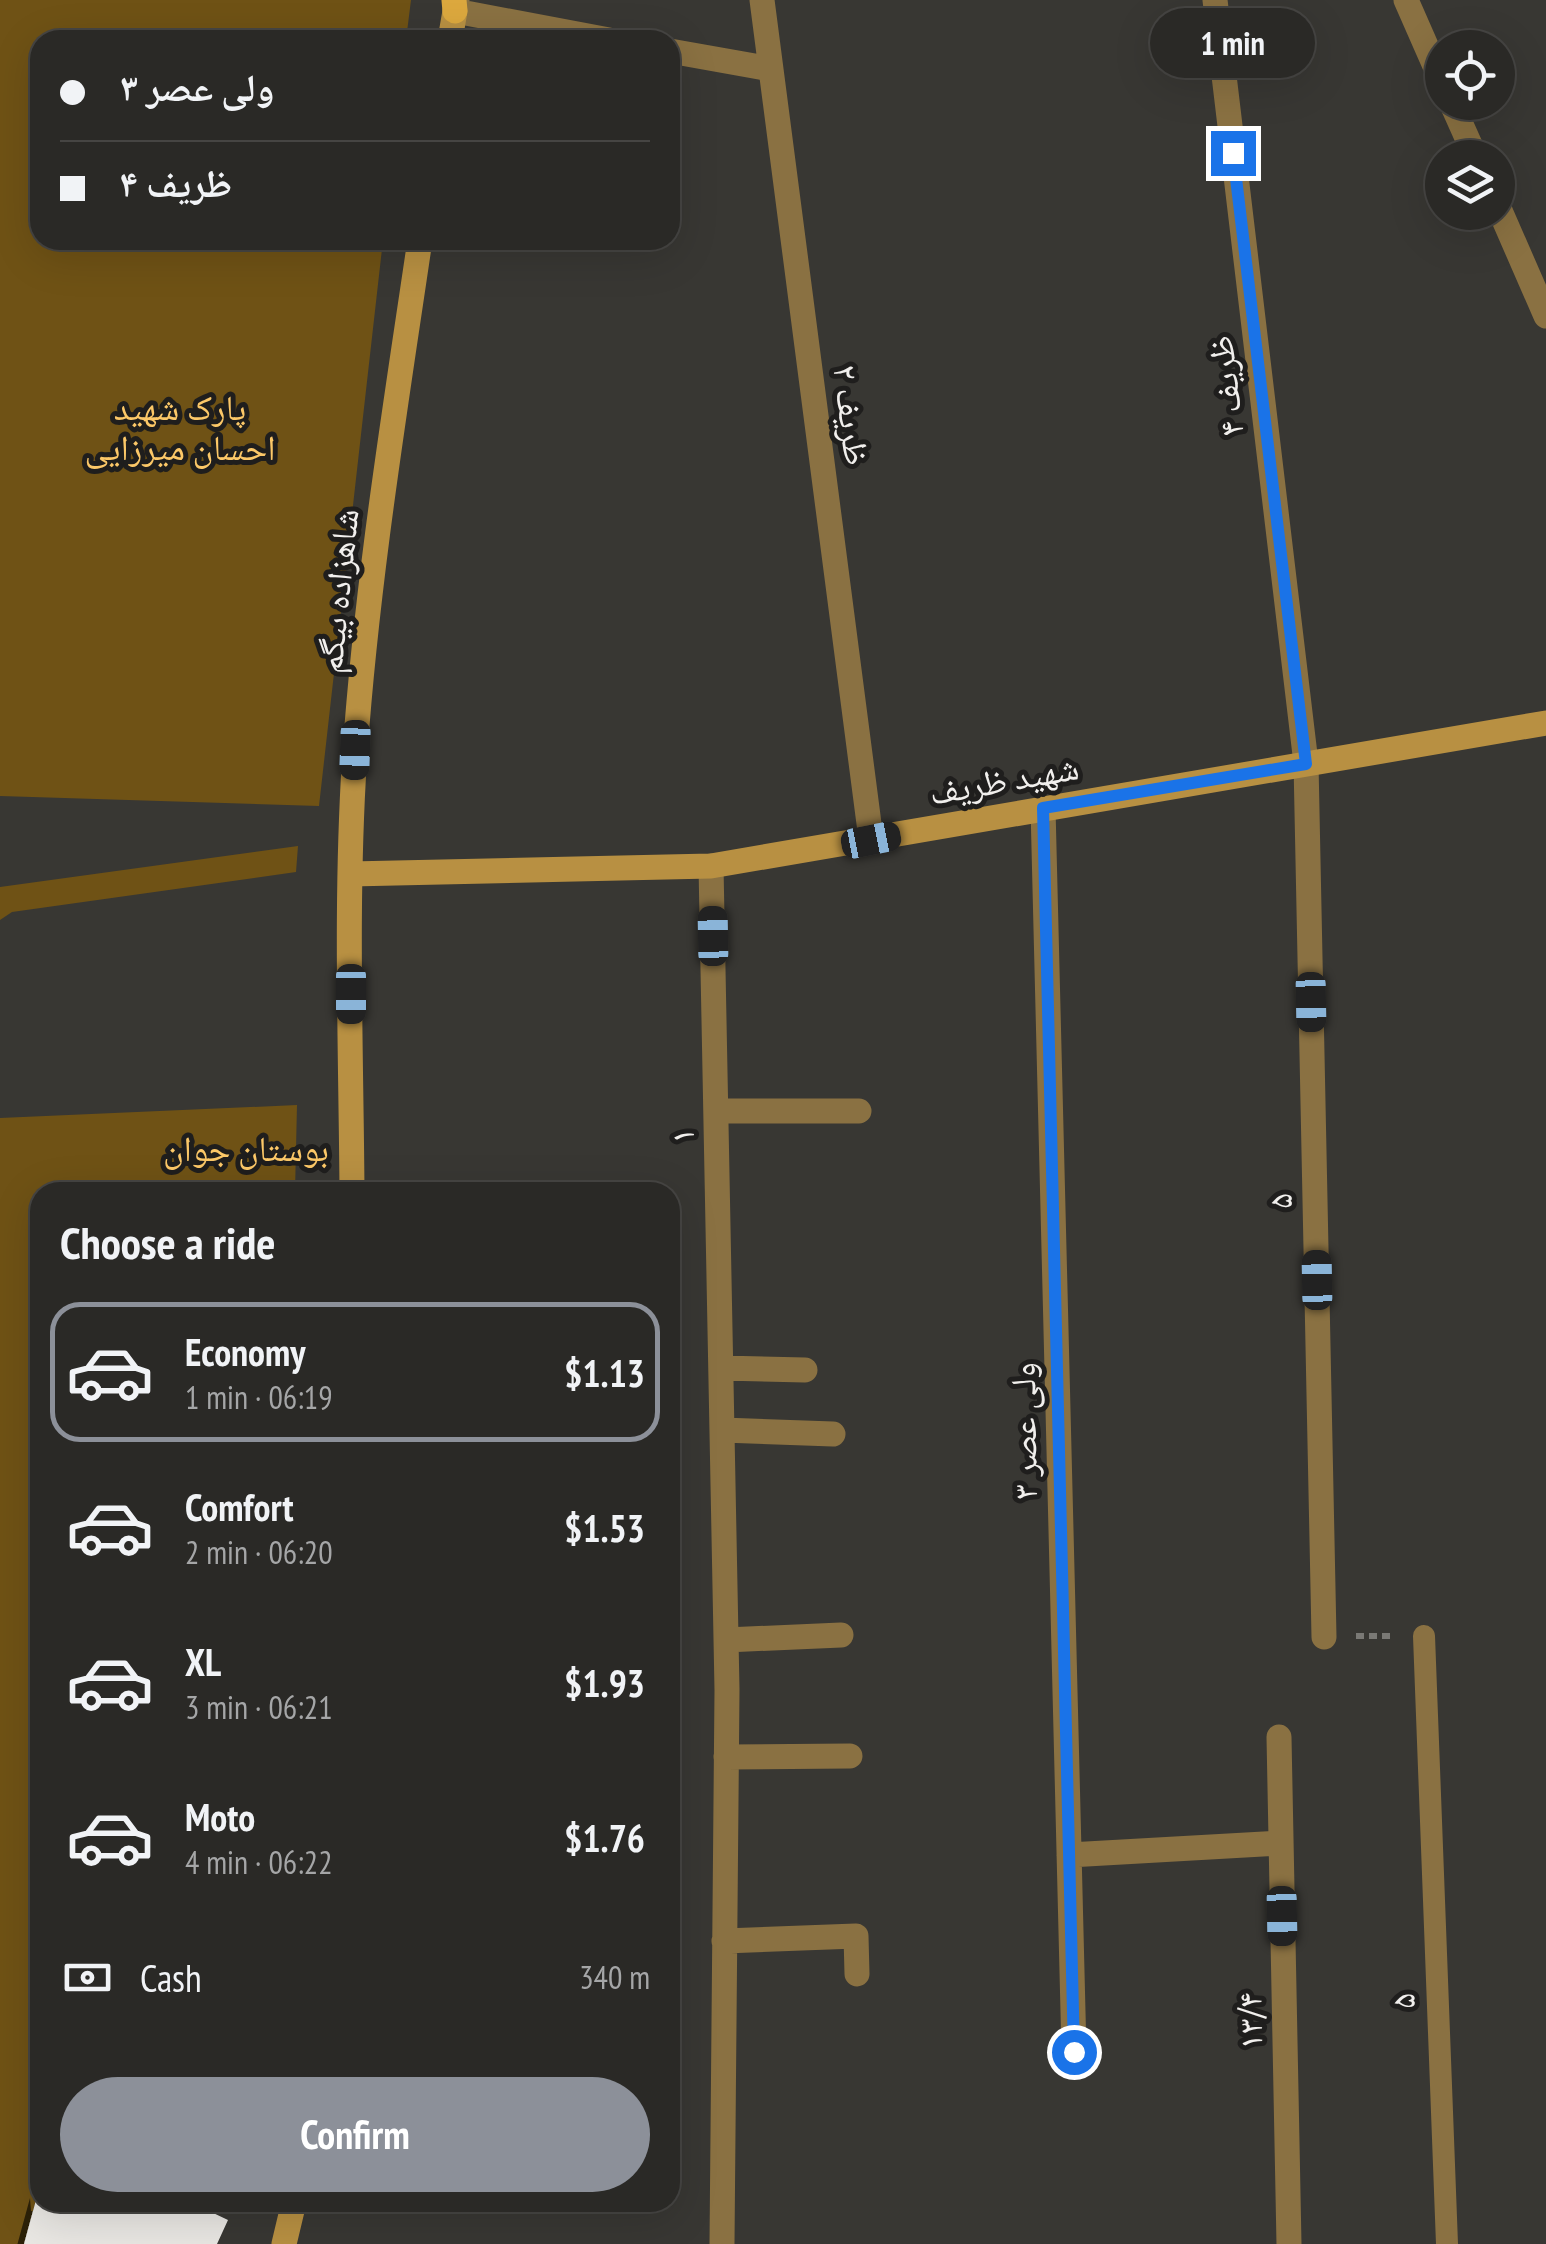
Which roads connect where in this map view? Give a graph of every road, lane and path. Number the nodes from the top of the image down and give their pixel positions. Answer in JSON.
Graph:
{"nodes":[{"id":1,"x":762,"y":0,"type":"edge"},
{"id":2,"x":1215,"y":0,"type":"edge"},
{"id":3,"x":1406,"y":0,"type":"edge"},
{"id":4,"x":455,"y":4,"type":"edge"},
{"id":5,"x":451,"y":30,"type":"edge"},
{"id":6,"x":566,"y":30,"type":"edge"},
{"id":7,"x":1425,"y":43,"type":"edge"},
{"id":8,"x":680,"y":53,"type":"edge"},
{"id":9,"x":771,"y":69,"type":"junction"},
{"id":10,"x":1508,"y":230,"type":"edge"},
{"id":11,"x":418,"y":250,"type":"edge"},
{"id":12,"x":1546,"y":316,"type":"edge"},
{"id":13,"x":1546,"y":723,"type":"edge"},
{"id":14,"x":1306,"y":764,"type":"junction"},
{"id":15,"x":1043,"y":808,"type":"junction"},
{"id":16,"x":871,"y":840,"type":"junction"},
{"id":17,"x":712,"y":866,"type":"junction"},
{"id":18,"x":350,"y":874,"type":"junction"},
{"id":19,"x":716,"y":1111,"type":"junction"},
{"id":20,"x":859,"y":1111,"type":"dead end"},
{"id":21,"x":352,"y":1182,"type":"edge"},
{"id":22,"x":721,"y":1368,"type":"junction"},
{"id":23,"x":805,"y":1370,"type":"dead end"},
{"id":24,"x":722,"y":1430,"type":"junction"},
{"id":25,"x":833,"y":1434,"type":"dead end"},
{"id":26,"x":841,"y":1635,"type":"dead end"},
{"id":27,"x":1424,"y":1636,"type":"joint"},
{"id":28,"x":1324,"y":1637,"type":"joint"},
{"id":29,"x":726,"y":1640,"type":"junction"},
{"id":30,"x":1279,"y":1737,"type":"dead end"},
{"id":31,"x":726,"y":1756,"type":"junction"},
{"id":32,"x":850,"y":1756,"type":"dead end"},
{"id":33,"x":1281,"y":1843,"type":"junction"},
{"id":34,"x":1070,"y":1856,"type":"junction"},
{"id":35,"x":724,"y":1940,"type":"junction"},
{"id":36,"x":857,"y":1974,"type":"dead end"},
{"id":37,"x":1074,"y":2052,"type":"dead end"},
{"id":38,"x":292,"y":2212,"type":"edge"},
{"id":39,"x":284,"y":2244,"type":"edge"},
{"id":40,"x":722,"y":2244,"type":"edge"},
{"id":41,"x":1289,"y":2244,"type":"edge"},
{"id":42,"x":1447,"y":2244,"type":"edge"}],
"edges":[{"from":1,"to":9,"type":"street","name":"ظریف ۲"},
{"from":2,"to":14,"type":"street","name":"ظریف ۴"},
{"from":3,"to":7,"type":"street"},
{"from":4,"to":5,"type":"street"},
{"from":4,"to":6,"type":"street"},
{"from":8,"to":9,"type":"street"},
{"from":9,"to":16,"type":"street","name":"ظریف ۲"},
{"from":10,"to":12,"type":"street"},
{"from":11,"to":18,"type":"street","name":"شاهزاده بیگم"},
{"from":13,"to":14,"type":"street","name":"شهید ظریف"},
{"from":14,"to":15,"type":"street","name":"شهید ظریف"},
{"from":14,"to":28,"type":"street","name":"۵"},
{"from":15,"to":16,"type":"street","name":"شهید ظریف"},
{"from":15,"to":34,"type":"street","name":"ولی عصر ۳"},
{"from":16,"to":17,"type":"street","name":"شهید ظریف"},
{"from":17,"to":18,"type":"street","name":"شهید ظریف"},
{"from":17,"to":19,"type":"street","name":"۱"},
{"from":18,"to":21,"type":"street","name":"شاهزاده بیگم"},
{"from":19,"to":20,"type":"street"},
{"from":19,"to":22,"type":"street","name":"۱"},
{"from":22,"to":23,"type":"street"},
{"from":22,"to":24,"type":"street","name":"۱"},
{"from":24,"to":25,"type":"street"},
{"from":24,"to":29,"type":"street","name":"۱"},
{"from":26,"to":29,"type":"street"},
{"from":27,"to":28,"type":"path"},
{"from":27,"to":42,"type":"lane","name":"۵"},
{"from":29,"to":31,"type":"street","name":"۱"},
{"from":30,"to":33,"type":"street","name":"۱۳/۴"},
{"from":31,"to":32,"type":"street"},
{"from":31,"to":35,"type":"street","name":"۱"},
{"from":33,"to":34,"type":"street"},
{"from":33,"to":41,"type":"street","name":"۱۳/۴"},
{"from":34,"to":37,"type":"street","name":"ولی عصر ۳"},
{"from":35,"to":36,"type":"street"},
{"from":35,"to":40,"type":"street","name":"۱"},
{"from":38,"to":39,"type":"street"}]}
